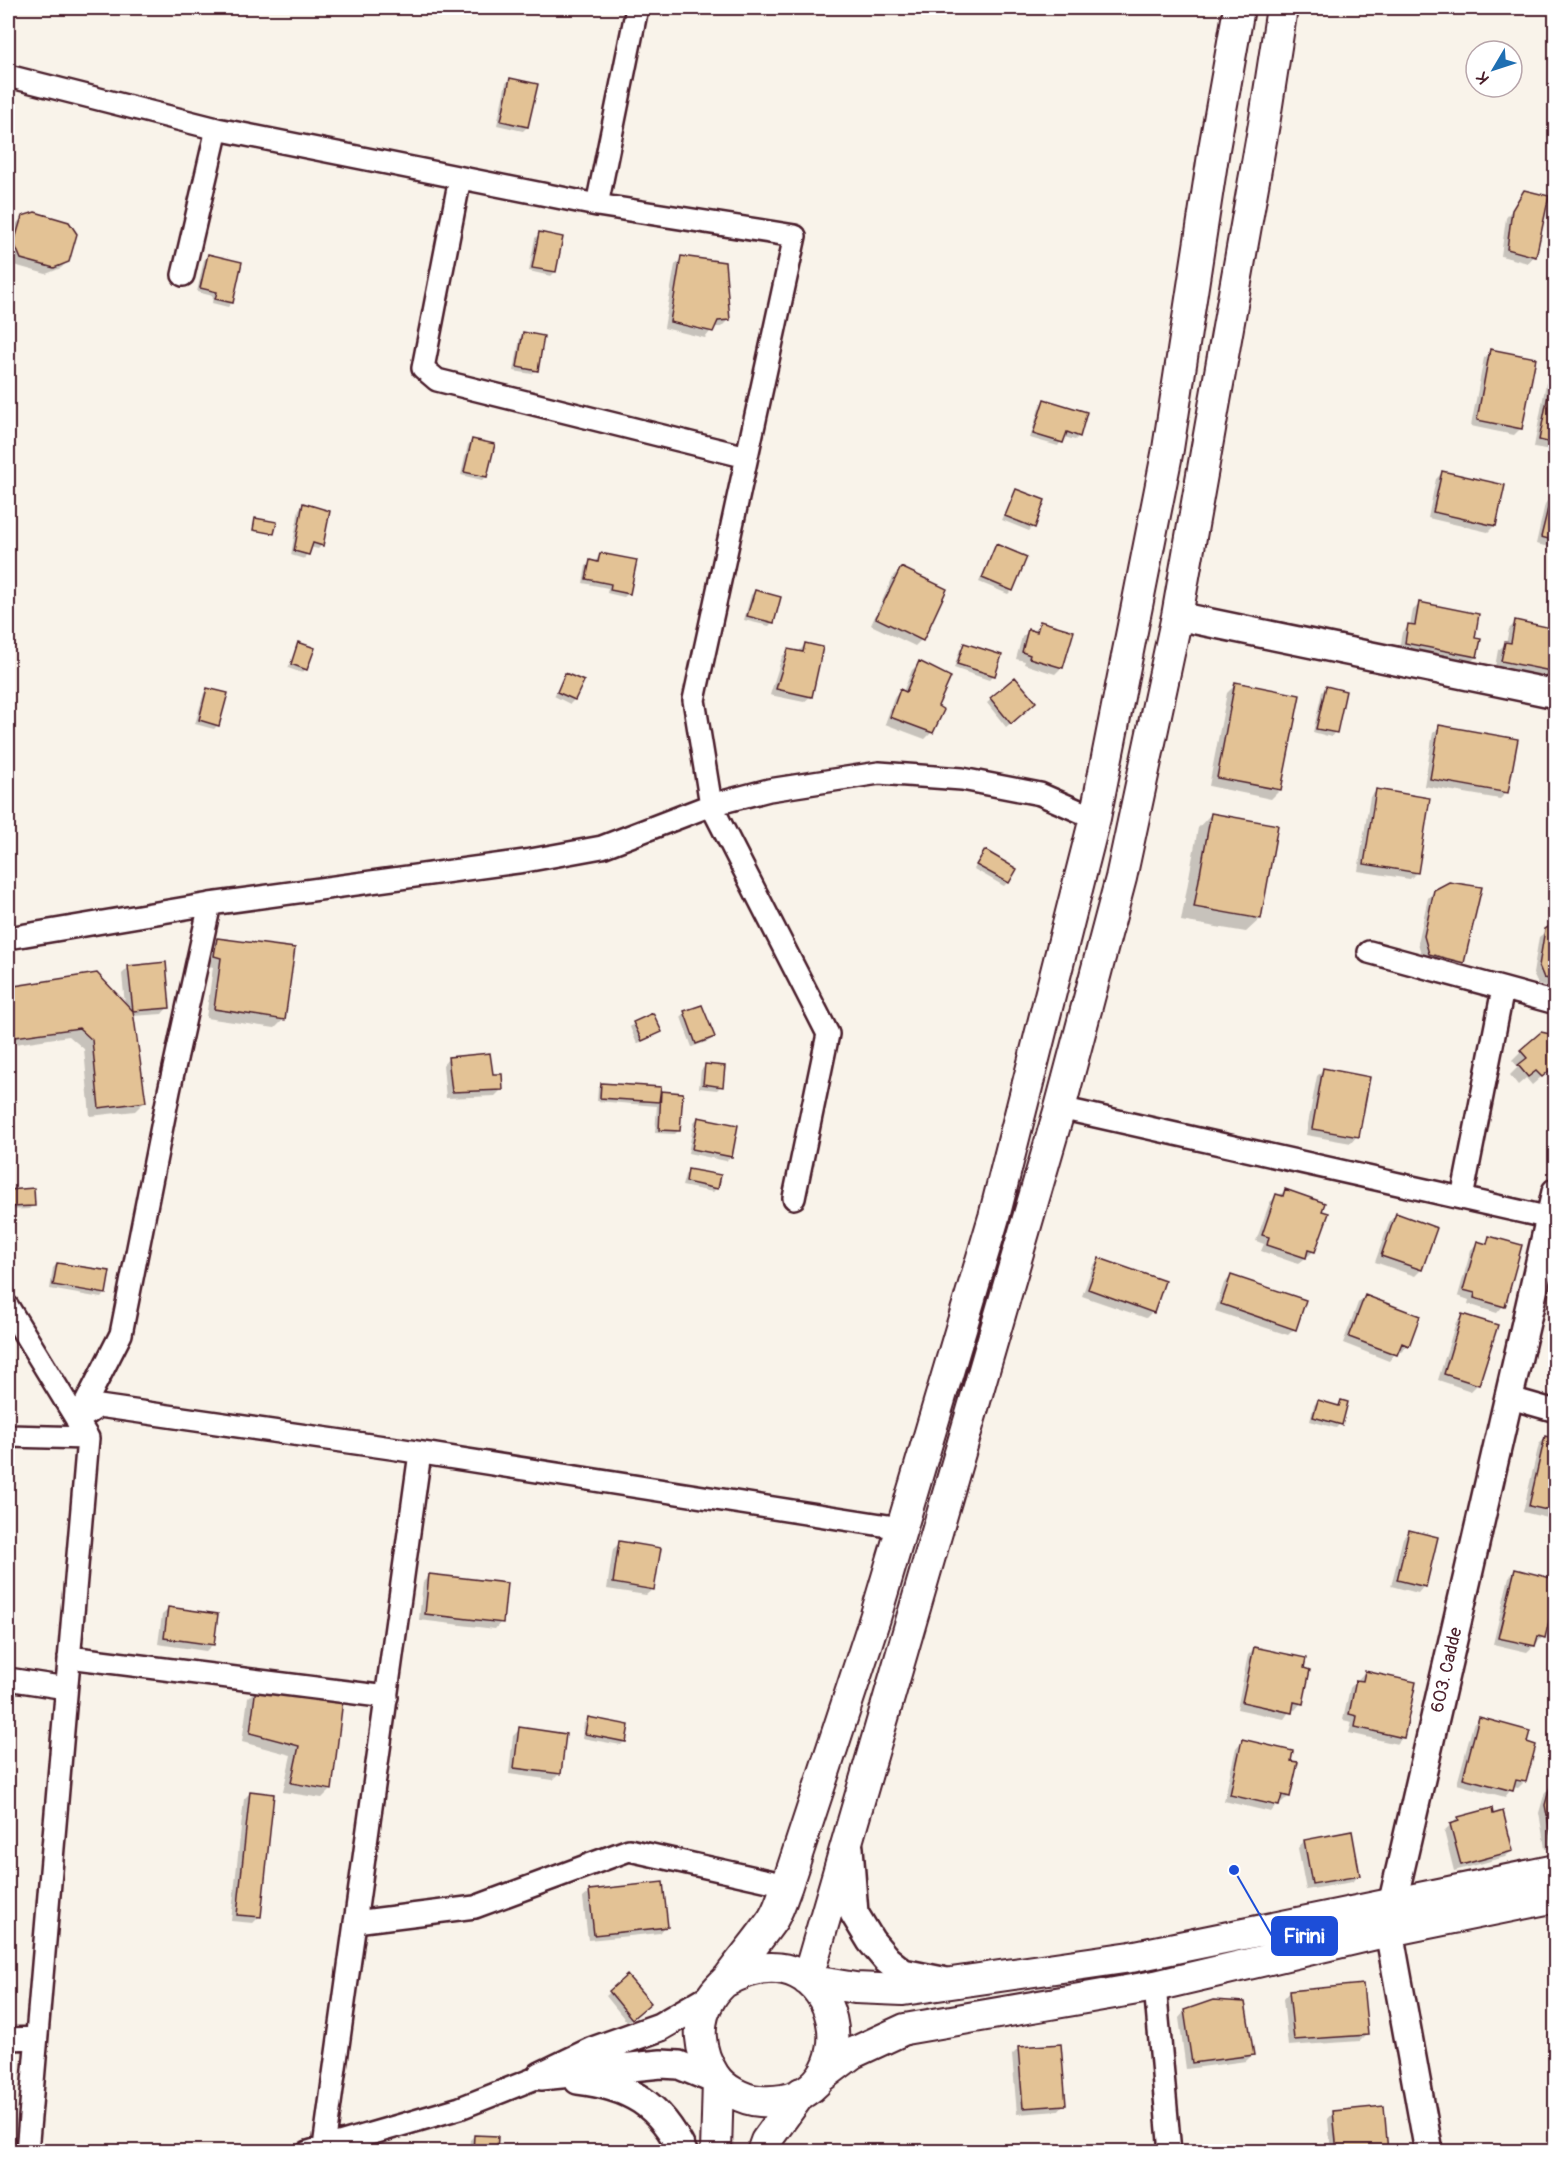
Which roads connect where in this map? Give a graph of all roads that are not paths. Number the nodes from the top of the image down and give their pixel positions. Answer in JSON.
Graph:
{"nodes":[{"id":1,"x":637,"y":8,"type":"edge"},
{"id":2,"x":1239,"y":8,"type":"edge"},
{"id":3,"x":1282,"y":8,"type":"edge"},
{"id":4,"x":8,"y":76,"type":"edge"},
{"id":5,"x":217,"y":129,"type":"junction"},
{"id":6,"x":460,"y":178,"type":"junction"},
{"id":7,"x":597,"y":205,"type":"junction"},
{"id":8,"x":183,"y":275,"type":"dead end"},
{"id":9,"x":747,"y":457,"type":"junction"},
{"id":10,"x":1177,"y":616,"type":"junction"},
{"id":11,"x":1556,"y":694,"type":"edge"},
{"id":12,"x":711,"y":805,"type":"junction"},
{"id":13,"x":1095,"y":818,"type":"junction"},
{"id":14,"x":210,"y":904,"type":"junction"},
{"id":15,"x":8,"y":938,"type":"edge"},
{"id":16,"x":1369,"y":952,"type":"dead end"},
{"id":17,"x":1503,"y":989,"type":"junction"},
{"id":18,"x":1556,"y":1003,"type":"edge"},
{"id":19,"x":1060,"y":1108,"type":"junction"},
{"id":20,"x":794,"y":1198,"type":"dead end"},
{"id":21,"x":1462,"y":1198,"type":"junction"},
{"id":22,"x":1552,"y":1205,"type":"edge"},
{"id":23,"x":8,"y":1307,"type":"edge"},
{"id":24,"x":1508,"y":1397,"type":"junction"},
{"id":25,"x":1556,"y":1411,"type":"edge"},
{"id":26,"x":82,"y":1430,"type":"junction"},
{"id":27,"x":8,"y":1436,"type":"edge"},
{"id":28,"x":420,"y":1453,"type":"junction"},
{"id":29,"x":901,"y":1528,"type":"junction"},
{"id":30,"x":69,"y":1657,"type":"junction"},
{"id":31,"x":8,"y":1679,"type":"edge"},
{"id":32,"x":66,"y":1688,"type":"junction"},
{"id":33,"x":387,"y":1697,"type":"junction"},
{"id":34,"x":848,"y":1833,"type":"junction"},
{"id":35,"x":1556,"y":1870,"type":"edge"},
{"id":36,"x":787,"y":1885,"type":"junction"},
{"id":37,"x":1556,"y":1898,"type":"edge"},
{"id":38,"x":1390,"y":1918,"type":"junction"},
{"id":39,"x":356,"y":1922,"type":"junction"},
{"id":40,"x":807,"y":1980,"type":"junction"},
{"id":41,"x":952,"y":1983,"type":"junction"},
{"id":42,"x":1155,"y":1986,"type":"junction"},
{"id":43,"x":718,"y":1990,"type":"junction"},
{"id":44,"x":36,"y":2038,"type":"junction"},
{"id":45,"x":8,"y":2039,"type":"edge"},
{"id":46,"x":541,"y":2076,"type":"junction"},
{"id":47,"x":718,"y":2081,"type":"junction"},
{"id":48,"x":810,"y":2086,"type":"junction"},
{"id":49,"x":316,"y":2149,"type":"edge"},
{"id":50,"x":27,"y":2151,"type":"edge"},
{"id":51,"x":683,"y":2151,"type":"edge"},
{"id":52,"x":716,"y":2151,"type":"edge"},
{"id":53,"x":762,"y":2151,"type":"edge"},
{"id":54,"x":1170,"y":2151,"type":"edge"},
{"id":55,"x":1429,"y":2151,"type":"edge"}],
"edges":[{"from":1,"to":7,"type":"street"},
{"from":2,"to":13,"type":"main road"},
{"from":3,"to":10,"type":"main road"},
{"from":4,"to":5,"type":"street"},
{"from":5,"to":6,"type":"street"},
{"from":5,"to":8,"type":"street"},
{"from":6,"to":7,"type":"street"},
{"from":6,"to":9,"type":"street"},
{"from":7,"to":9,"type":"street"},
{"from":9,"to":12,"type":"street"},
{"from":10,"to":11,"type":"street"},
{"from":10,"to":19,"type":"main road"},
{"from":12,"to":13,"type":"street"},
{"from":12,"to":14,"type":"street"},
{"from":12,"to":20,"type":"street"},
{"from":13,"to":29,"type":"main road"},
{"from":14,"to":15,"type":"street"},
{"from":14,"to":26,"type":"street"},
{"from":16,"to":17,"type":"street"},
{"from":17,"to":18,"type":"street"},
{"from":17,"to":21,"type":"street"},
{"from":19,"to":21,"type":"street"},
{"from":19,"to":34,"type":"main road"},
{"from":21,"to":22,"type":"street"},
{"from":22,"to":24,"type":"street","name":"603. Cadde"},
{"from":23,"to":26,"type":"street"},
{"from":24,"to":25,"type":"street"},
{"from":24,"to":38,"type":"street","name":"603. Cadde"},
{"from":26,"to":27,"type":"street"},
{"from":26,"to":28,"type":"street"},
{"from":26,"to":30,"type":"street"},
{"from":28,"to":29,"type":"street"},
{"from":28,"to":33,"type":"street"},
{"from":29,"to":36,"type":"main road"},
{"from":30,"to":32,"type":"street"},
{"from":30,"to":33,"type":"street"},
{"from":31,"to":32,"type":"street"},
{"from":32,"to":44,"type":"street"},
{"from":33,"to":39,"type":"street"},
{"from":34,"to":40,"type":"main road"},
{"from":34,"to":41,"type":"street"},
{"from":35,"to":38,"type":"main road"},
{"from":36,"to":39,"type":"street"},
{"from":36,"to":43,"type":"main road"},
{"from":37,"to":38,"type":"main road"},
{"from":38,"to":41,"type":"main road"},
{"from":38,"to":42,"type":"main road"},
{"from":38,"to":55,"type":"street","name":"603. Cadde"},
{"from":39,"to":49,"type":"street"},
{"from":40,"to":41,"type":"main road"},
{"from":40,"to":43,"type":"main road"},
{"from":40,"to":48,"type":"main road"},
{"from":42,"to":48,"type":"main road"},
{"from":42,"to":54,"type":"street"},
{"from":43,"to":46,"type":"street"},
{"from":43,"to":47,"type":"main road"},
{"from":44,"to":45,"type":"street"},
{"from":44,"to":50,"type":"street"},
{"from":46,"to":47,"type":"street"},
{"from":46,"to":49,"type":"street"},
{"from":46,"to":51,"type":"street"},
{"from":47,"to":48,"type":"main road"},
{"from":47,"to":52,"type":"main road"},
{"from":48,"to":53,"type":"main road"}]}
